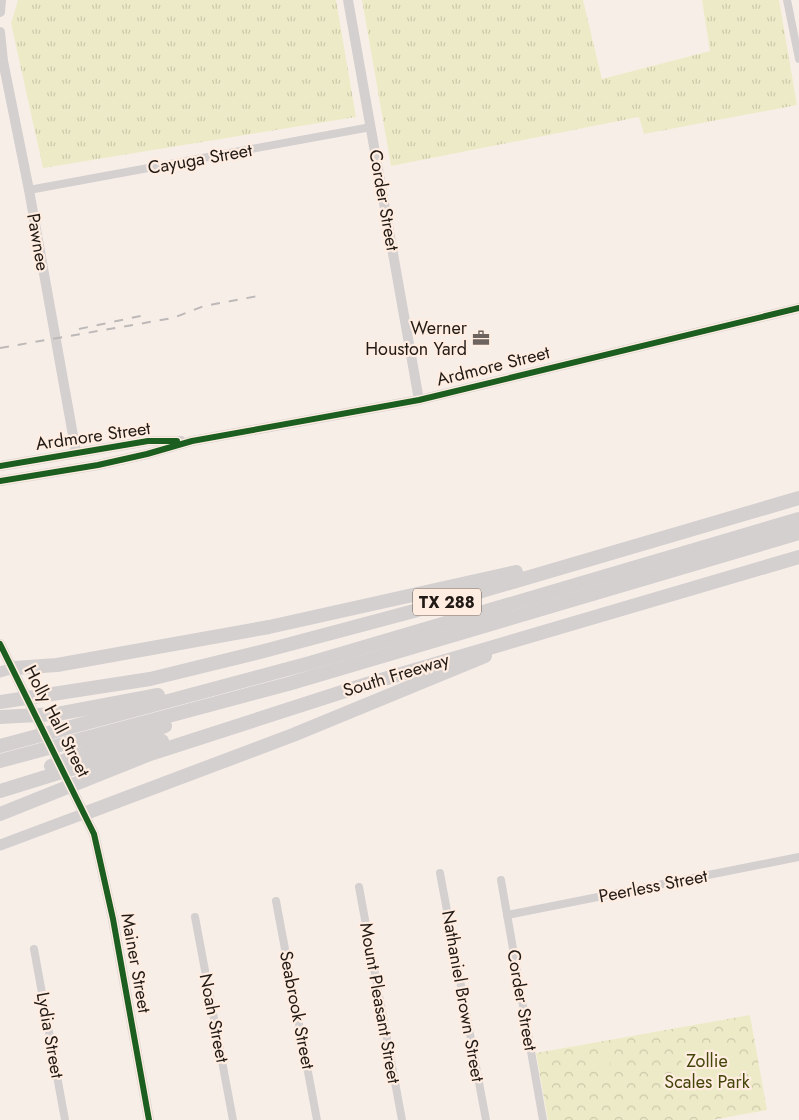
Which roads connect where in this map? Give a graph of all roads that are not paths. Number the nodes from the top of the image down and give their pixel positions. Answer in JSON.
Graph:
{"nodes":[{"id":1,"x":1,"y":0,"type":"edge"},
{"id":2,"x":348,"y":0,"type":"edge"},
{"id":3,"x":787,"y":0,"type":"edge"},
{"id":4,"x":0,"y":12,"type":"edge"},
{"id":5,"x":0,"y":32,"type":"edge"},
{"id":6,"x":799,"y":59,"type":"edge"},
{"id":7,"x":371,"y":127,"type":"junction"},
{"id":8,"x":29,"y":190,"type":"junction"},
{"id":9,"x":799,"y":308,"type":"edge"},
{"id":10,"x":419,"y":400,"type":"junction"},
{"id":11,"x":192,"y":441,"type":"junction"},
{"id":12,"x":76,"y":452,"type":"junction"},
{"id":13,"x":0,"y":466,"type":"edge"},
{"id":14,"x":0,"y":481,"type":"edge"},
{"id":15,"x":799,"y":498,"type":"edge"},
{"id":16,"x":799,"y":519,"type":"edge"},
{"id":17,"x":799,"y":533,"type":"edge"},
{"id":18,"x":629,"y":547,"type":"junction"},
{"id":19,"x":799,"y":558,"type":"edge"},
{"id":20,"x":536,"y":634,"type":"junction"},
{"id":21,"x":0,"y":644,"type":"edge"},
{"id":22,"x":310,"y":663,"type":"junction"},
{"id":23,"x":7,"y":670,"type":"edge"},
{"id":24,"x":150,"y":680,"type":"junction"},
{"id":25,"x":0,"y":702,"type":"edge"},
{"id":26,"x":304,"y":704,"type":"junction"},
{"id":27,"x":213,"y":705,"type":"junction"},
{"id":28,"x":0,"y":717,"type":"edge"},
{"id":29,"x":0,"y":746,"type":"edge"},
{"id":30,"x":0,"y":760,"type":"edge"},
{"id":31,"x":0,"y":786,"type":"edge"},
{"id":32,"x":0,"y":790,"type":"edge"},
{"id":33,"x":83,"y":807,"type":"junction"},
{"id":34,"x":0,"y":814,"type":"edge"},
{"id":35,"x":0,"y":845,"type":"edge"},
{"id":36,"x":799,"y":857,"type":"edge"},
{"id":37,"x":440,"y":873,"type":"dead end"},
{"id":38,"x":501,"y":880,"type":"dead end"},
{"id":39,"x":359,"y":887,"type":"dead end"},
{"id":40,"x":276,"y":901,"type":"dead end"},
{"id":41,"x":507,"y":915,"type":"junction"},
{"id":42,"x":195,"y":917,"type":"dead end"},
{"id":43,"x":34,"y":949,"type":"dead end"},
{"id":44,"x":65,"y":1120,"type":"edge"},
{"id":45,"x":149,"y":1120,"type":"edge"},
{"id":46,"x":233,"y":1120,"type":"edge"},
{"id":47,"x":317,"y":1120,"type":"edge"},
{"id":48,"x":402,"y":1120,"type":"edge"},
{"id":49,"x":486,"y":1120,"type":"edge"},
{"id":50,"x":543,"y":1120,"type":"edge"}],
"edges":[{"from":1,"to":4,"type":"street"},
{"from":2,"to":7,"type":"street","name":"Corder Street"},
{"from":3,"to":6,"type":"street"},
{"from":5,"to":8,"type":"street","name":"Pawnee"},
{"from":7,"to":8,"type":"street","name":"Cayuga Street"},
{"from":7,"to":10,"type":"street","name":"Corder Street"},
{"from":8,"to":12,"type":"street","name":"Pawnee"},
{"from":9,"to":10,"type":"street","name":"Ardmore Street"},
{"from":10,"to":11,"type":"street","name":"Ardmore Street"},
{"from":11,"to":12,"type":"street","name":"Ardmore Street"},
{"from":11,"to":14,"type":"street","name":"Ardmore Street"},
{"from":12,"to":13,"type":"street","name":"Ardmore Street"},
{"from":15,"to":18,"type":"highway","number":"TX 288"},
{"from":16,"to":22,"type":"highway"},
{"from":17,"to":27,"type":"highway"},
{"from":18,"to":23,"type":"highway"},
{"from":18,"to":24,"type":"highway","number":"TX 288"},
{"from":19,"to":20,"type":"highway","name":"South Freeway"},
{"from":20,"to":26,"type":"highway","name":"South Freeway"},
{"from":20,"to":33,"type":"highway"},
{"from":21,"to":23,"type":"street","name":"Holly Hall Street"},
{"from":22,"to":28,"type":"highway"},
{"from":22,"to":29,"type":"highway"},
{"from":23,"to":33,"type":"street","name":"Holly Hall Street"},
{"from":24,"to":25,"type":"highway","number":"TX 288"},
{"from":24,"to":28,"type":"highway"},
{"from":26,"to":32,"type":"highway"},
{"from":26,"to":34,"type":"highway","name":"South Freeway"},
{"from":27,"to":30,"type":"highway"},
{"from":27,"to":31,"type":"highway"},
{"from":33,"to":35,"type":"main road"},
{"from":33,"to":45,"type":"street","name":"Mainer Street"},
{"from":36,"to":41,"type":"street","name":"Peerless Street"},
{"from":37,"to":49,"type":"street","name":"Nathaniel Brown Street"},
{"from":38,"to":41,"type":"street","name":"Corder Street"},
{"from":39,"to":48,"type":"street","name":"Mount Pleasant Street"},
{"from":40,"to":47,"type":"street","name":"Seabrook Street"},
{"from":41,"to":50,"type":"street","name":"Corder Street"},
{"from":42,"to":46,"type":"street","name":"Noah Street"},
{"from":43,"to":44,"type":"street","name":"Lydia Street"}]}
